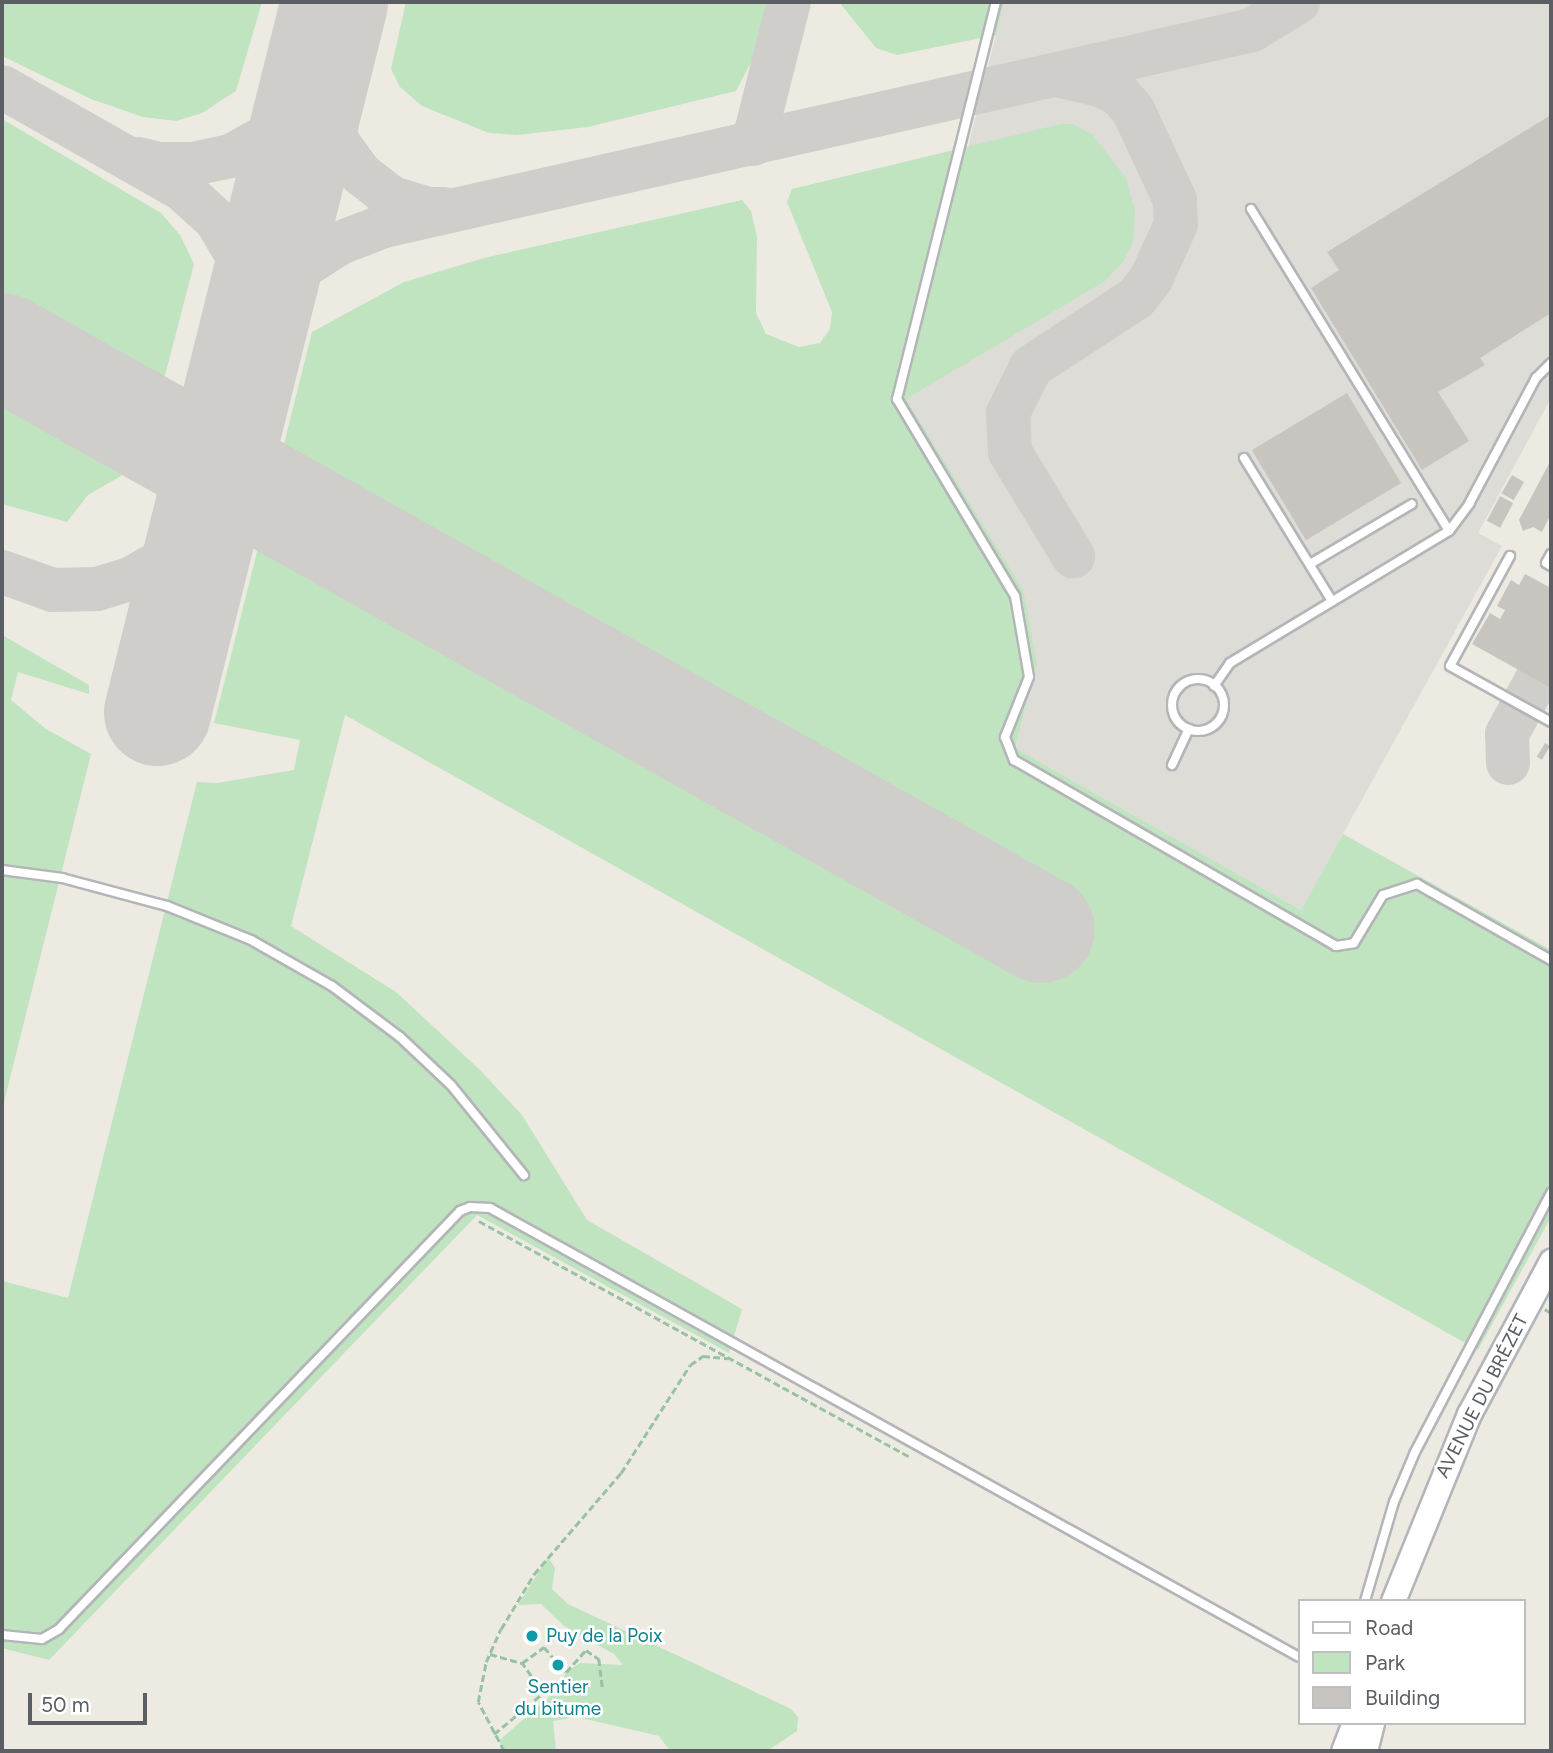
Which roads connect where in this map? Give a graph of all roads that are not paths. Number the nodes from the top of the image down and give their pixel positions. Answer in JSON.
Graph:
{"nodes":[{"id":1,"x":996,"y":2,"type":"edge"},
{"id":2,"x":1251,"y":209,"type":"dead end"},
{"id":3,"x":1551,"y":363,"type":"edge"},
{"id":4,"x":1244,"y":457,"type":"dead end"},
{"id":5,"x":1412,"y":504,"type":"dead end"},
{"id":6,"x":1449,"y":531,"type":"junction"},
{"id":7,"x":1551,"y":554,"type":"edge"},
{"id":8,"x":1510,"y":556,"type":"dead end"},
{"id":9,"x":1310,"y":564,"type":"junction"},
{"id":10,"x":1551,"y":566,"type":"edge"},
{"id":11,"x":1332,"y":601,"type":"junction"},
{"id":12,"x":1214,"y":686,"type":"junction"},
{"id":13,"x":1551,"y":722,"type":"edge"},
{"id":14,"x":1189,"y":729,"type":"junction"},
{"id":15,"x":1172,"y":765,"type":"dead end"},
{"id":16,"x":2,"y":870,"type":"edge"},
{"id":17,"x":1551,"y":960,"type":"edge"},
{"id":18,"x":524,"y":1175,"type":"dead end"},
{"id":19,"x":1551,"y":1193,"type":"edge"},
{"id":20,"x":1551,"y":1261,"type":"edge"},
{"id":21,"x":1419,"y":1534,"type":"junction"},
{"id":22,"x":1366,"y":1599,"type":"edge"},
{"id":23,"x":1394,"y":1599,"type":"edge"},
{"id":24,"x":1405,"y":1599,"type":"edge"},
{"id":25,"x":2,"y":1635,"type":"edge"},
{"id":26,"x":1298,"y":1656,"type":"edge"},
{"id":27,"x":1353,"y":1725,"type":"edge"},
{"id":28,"x":1372,"y":1725,"type":"edge"},
{"id":29,"x":1343,"y":1751,"type":"edge"},
{"id":30,"x":1365,"y":1751,"type":"edge"}],
"edges":[{"from":1,"to":17,"type":"lane"},
{"from":2,"to":6,"type":"lane"},
{"from":3,"to":6,"type":"lane"},
{"from":4,"to":9,"type":"lane"},
{"from":5,"to":9,"type":"lane"},
{"from":6,"to":11,"type":"lane"},
{"from":7,"to":10,"type":"lane"},
{"from":8,"to":13,"type":"lane"},
{"from":9,"to":11,"type":"lane"},
{"from":11,"to":12,"type":"lane"},
{"from":12,"to":14,"type":"lane"},
{"from":12,"to":14,"type":"lane"},
{"from":14,"to":15,"type":"lane"},
{"from":16,"to":18,"type":"lane"},
{"from":19,"to":22,"type":"lane"},
{"from":20,"to":21,"type":"main road","name":"AVENUE DU BRÉZET"},
{"from":21,"to":23,"type":"main road","name":"AVENUE DU BRÉZET"},
{"from":21,"to":24,"type":"main road","name":"AVENUE DU BRÉZET"},
{"from":25,"to":26,"type":"lane"},
{"from":27,"to":29,"type":"main road"},
{"from":28,"to":30,"type":"main road"}]}
